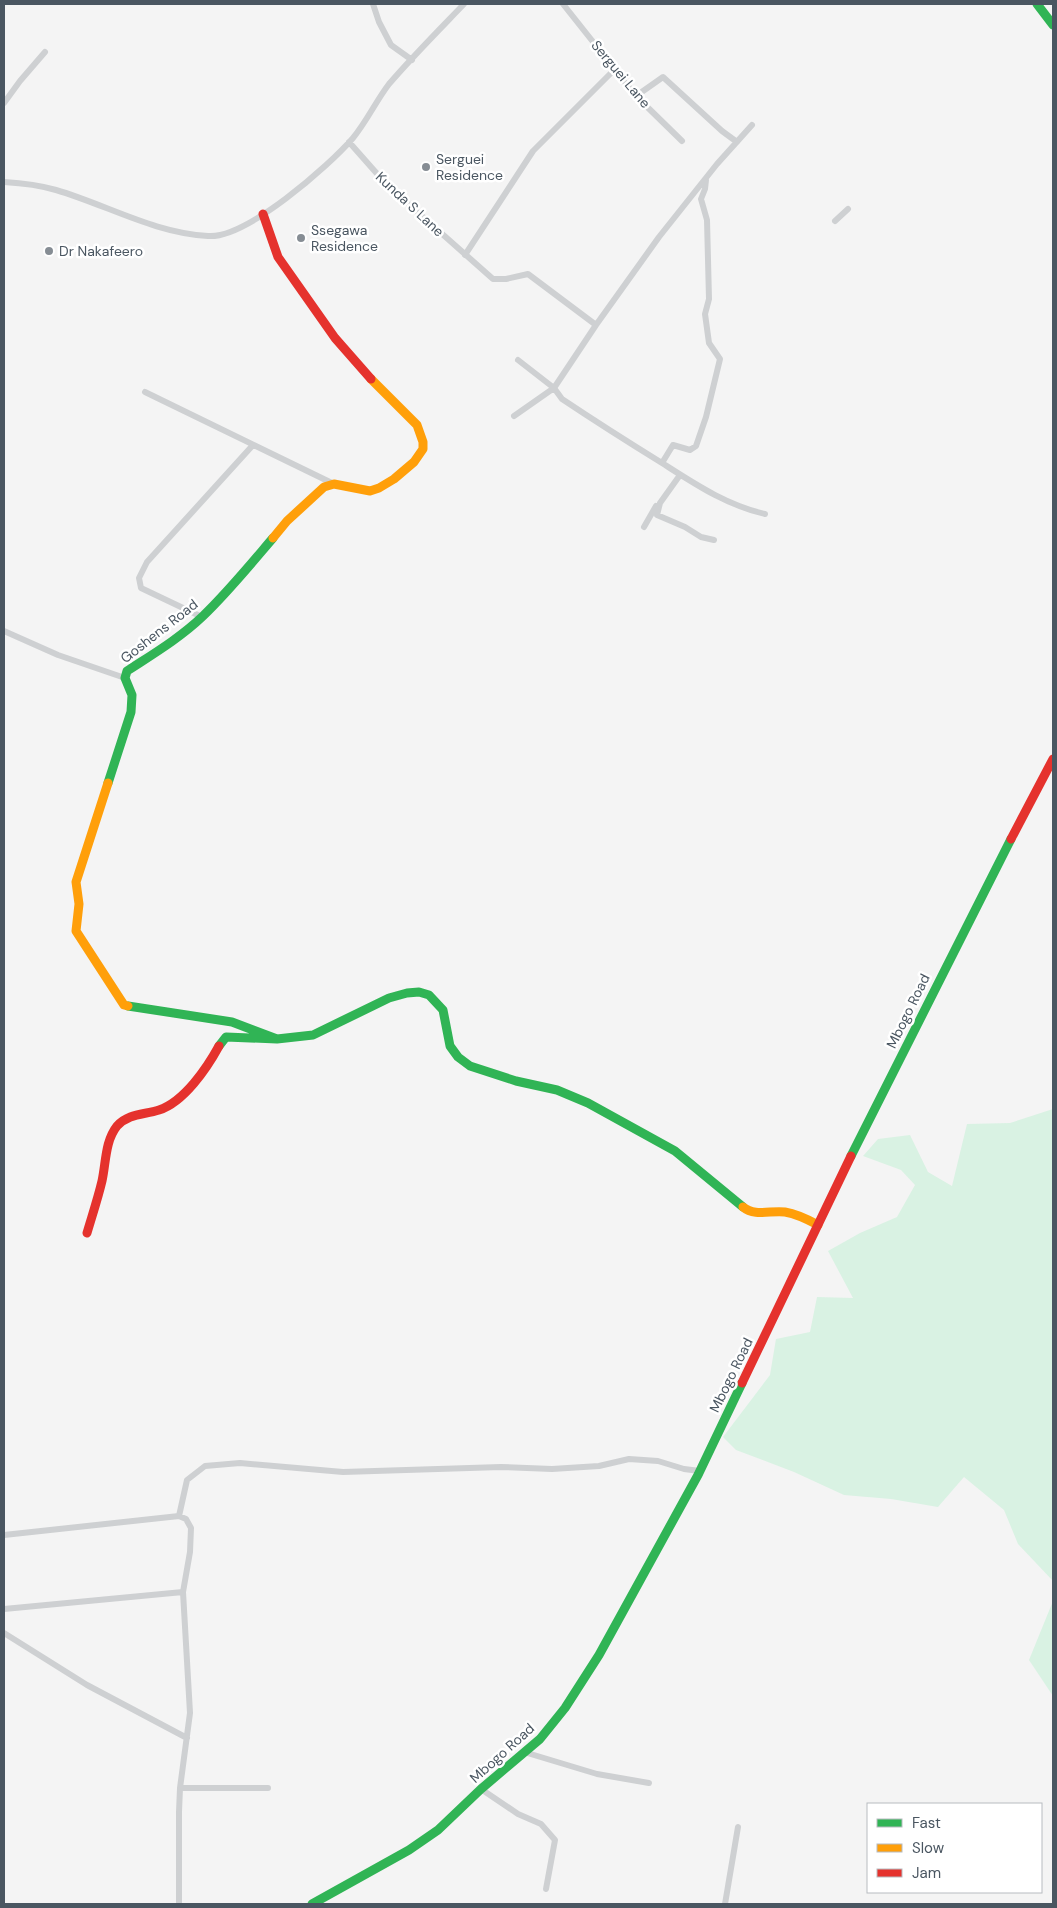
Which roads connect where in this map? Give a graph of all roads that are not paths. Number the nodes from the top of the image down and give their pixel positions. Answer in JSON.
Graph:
{"nodes":[{"id":1,"x":373,"y":4,"type":"edge"},
{"id":2,"x":464,"y":4,"type":"edge"},
{"id":3,"x":563,"y":4,"type":"edge"},
{"id":4,"x":1037,"y":4,"type":"edge"},
{"id":5,"x":1053,"y":25,"type":"edge"},
{"id":6,"x":45,"y":52,"type":"dead end"},
{"id":7,"x":412,"y":60,"type":"junction"},
{"id":8,"x":615,"y":69,"type":"junction"},
{"id":9,"x":636,"y":96,"type":"junction"},
{"id":10,"x":4,"y":104,"type":"edge"},
{"id":11,"x":752,"y":125,"type":"dead end"},
{"id":12,"x":682,"y":141,"type":"dead end"},
{"id":13,"x":349,"y":142,"type":"junction"},
{"id":14,"x":737,"y":142,"type":"junction"},
{"id":15,"x":706,"y":178,"type":"junction"},
{"id":16,"x":4,"y":182,"type":"edge"},
{"id":17,"x":848,"y":209,"type":"dead end"},
{"id":18,"x":263,"y":214,"type":"junction"},
{"id":19,"x":835,"y":221,"type":"dead end"},
{"id":20,"x":465,"y":255,"type":"junction"},
{"id":21,"x":596,"y":325,"type":"junction"},
{"id":22,"x":518,"y":360,"type":"dead end"},
{"id":23,"x":554,"y":388,"type":"junction"},
{"id":24,"x":145,"y":392,"type":"dead end"},
{"id":25,"x":514,"y":416,"type":"dead end"},
{"id":26,"x":253,"y":445,"type":"junction"},
{"id":27,"x":662,"y":463,"type":"junction"},
{"id":28,"x":671,"y":468,"type":"junction"},
{"id":29,"x":680,"y":475,"type":"junction"},
{"id":30,"x":334,"y":484,"type":"junction"},
{"id":31,"x":764,"y":514,"type":"dead end"},
{"id":32,"x":644,"y":527,"type":"dead end"},
{"id":33,"x":714,"y":540,"type":"dead end"},
{"id":34,"x":202,"y":617,"type":"junction"},
{"id":35,"x":4,"y":631,"type":"edge"},
{"id":36,"x":125,"y":678,"type":"junction"},
{"id":37,"x":1053,"y":758,"type":"edge"},
{"id":38,"x":277,"y":1039,"type":"junction"},
{"id":39,"x":818,"y":1225,"type":"junction"},
{"id":40,"x":87,"y":1233,"type":"dead end"},
{"id":41,"x":700,"y":1471,"type":"junction"},
{"id":42,"x":179,"y":1516,"type":"junction"},
{"id":43,"x":4,"y":1535,"type":"edge"},
{"id":44,"x":183,"y":1592,"type":"junction"},
{"id":45,"x":4,"y":1609,"type":"edge"},
{"id":46,"x":4,"y":1633,"type":"edge"},
{"id":47,"x":187,"y":1738,"type":"junction"},
{"id":48,"x":524,"y":1752,"type":"junction"},
{"id":49,"x":650,"y":1783,"type":"dead end"},
{"id":50,"x":180,"y":1788,"type":"junction"},
{"id":51,"x":268,"y":1788,"type":"dead end"},
{"id":52,"x":481,"y":1789,"type":"junction"},
{"id":53,"x":738,"y":1826,"type":"dead end"},
{"id":54,"x":546,"y":1889,"type":"dead end"},
{"id":55,"x":179,"y":1904,"type":"edge"},
{"id":56,"x":315,"y":1904,"type":"edge"},
{"id":57,"x":725,"y":1904,"type":"edge"}],
"edges":[{"from":1,"to":7,"type":"street"},
{"from":2,"to":7,"type":"street"},
{"from":3,"to":8,"type":"street","name":"Serguei Lane"},
{"from":4,"to":5,"type":"street"},
{"from":6,"to":10,"type":"street"},
{"from":7,"to":13,"type":"street"},
{"from":8,"to":9,"type":"street","name":"Serguei Lane"},
{"from":8,"to":20,"type":"street"},
{"from":9,"to":12,"type":"street","name":"Serguei Lane"},
{"from":9,"to":14,"type":"street"},
{"from":11,"to":14,"type":"street"},
{"from":13,"to":18,"type":"street"},
{"from":13,"to":20,"type":"street","name":"Kunda S Lane"},
{"from":14,"to":15,"type":"street"},
{"from":15,"to":21,"type":"street"},
{"from":15,"to":27,"type":"street"},
{"from":16,"to":18,"type":"street"},
{"from":17,"to":19,"type":"street"},
{"from":18,"to":30,"type":"street"},
{"from":20,"to":21,"type":"street","name":"Kunda S Lane"},
{"from":21,"to":23,"type":"street"},
{"from":22,"to":23,"type":"street"},
{"from":23,"to":25,"type":"street"},
{"from":23,"to":27,"type":"street"},
{"from":24,"to":26,"type":"street"},
{"from":26,"to":30,"type":"street"},
{"from":26,"to":34,"type":"street"},
{"from":27,"to":28,"type":"street"},
{"from":28,"to":29,"type":"street"},
{"from":28,"to":32,"type":"street"},
{"from":29,"to":31,"type":"street"},
{"from":29,"to":33,"type":"street"},
{"from":30,"to":34,"type":"street","name":"Goshens Road"},
{"from":34,"to":36,"type":"street","name":"Goshens Road"},
{"from":35,"to":36,"type":"street"},
{"from":36,"to":38,"type":"street","name":"Goshens Road"},
{"from":37,"to":39,"type":"street","name":"Mbogo Road"},
{"from":38,"to":39,"type":"street"},
{"from":38,"to":40,"type":"street"},
{"from":39,"to":41,"type":"street","name":"Mbogo Road"},
{"from":41,"to":42,"type":"street"},
{"from":41,"to":48,"type":"street","name":"Mbogo Road"},
{"from":42,"to":43,"type":"street"},
{"from":42,"to":44,"type":"street"},
{"from":44,"to":45,"type":"street"},
{"from":44,"to":47,"type":"street"},
{"from":46,"to":47,"type":"street"},
{"from":47,"to":50,"type":"street"},
{"from":48,"to":49,"type":"street"},
{"from":48,"to":52,"type":"street","name":"Mbogo Road"},
{"from":50,"to":51,"type":"street"},
{"from":50,"to":55,"type":"street"},
{"from":52,"to":54,"type":"street"},
{"from":52,"to":56,"type":"street","name":"Mbogo Road"},
{"from":53,"to":57,"type":"street"}]}
